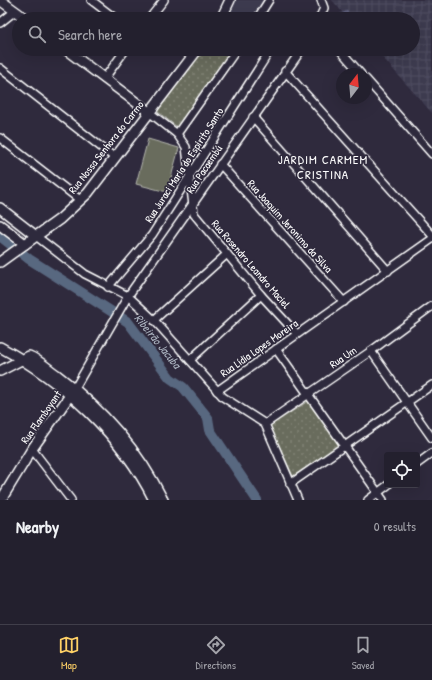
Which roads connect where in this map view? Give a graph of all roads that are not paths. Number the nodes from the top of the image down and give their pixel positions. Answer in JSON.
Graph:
{"nodes":[{"id":1,"x":0,"y":0,"type":"edge"},
{"id":2,"x":91,"y":0,"type":"edge"},
{"id":3,"x":164,"y":0,"type":"edge"},
{"id":4,"x":230,"y":0,"type":"edge"},
{"id":5,"x":270,"y":0,"type":"edge"},
{"id":6,"x":321,"y":0,"type":"edge"},
{"id":7,"x":16,"y":11,"type":"edge"},
{"id":8,"x":107,"y":12,"type":"edge"},
{"id":9,"x":155,"y":12,"type":"edge"},
{"id":10,"x":225,"y":12,"type":"edge"},
{"id":11,"x":262,"y":12,"type":"edge"},
{"id":12,"x":322,"y":12,"type":"edge"},
{"id":13,"x":12,"y":14,"type":"edge"},
{"id":14,"x":0,"y":23,"type":"edge"},
{"id":15,"x":74,"y":56,"type":"edge"},
{"id":16,"x":121,"y":56,"type":"edge"},
{"id":17,"x":193,"y":56,"type":"edge"},
{"id":18,"x":231,"y":56,"type":"edge"},
{"id":19,"x":267,"y":56,"type":"edge"},
{"id":20,"x":298,"y":56,"type":"edge"},
{"id":21,"x":345,"y":56,"type":"edge"},
{"id":22,"x":0,"y":68,"type":"edge"},
{"id":23,"x":356,"y":68,"type":"edge"},
{"id":24,"x":285,"y":72,"type":"junction"},
{"id":25,"x":104,"y":79,"type":"junction"},
{"id":26,"x":372,"y":86,"type":"edge"},
{"id":27,"x":139,"y":104,"type":"junction"},
{"id":28,"x":149,"y":112,"type":"junction"},
{"id":29,"x":253,"y":116,"type":"junction"},
{"id":30,"x":141,"y":122,"type":"junction"},
{"id":31,"x":177,"y":134,"type":"junction"},
{"id":32,"x":0,"y":138,"type":"edge"},
{"id":33,"x":432,"y":154,"type":"edge"},
{"id":34,"x":115,"y":158,"type":"junction"},
{"id":35,"x":220,"y":164,"type":"junction"},
{"id":36,"x":190,"y":176,"type":"junction"},
{"id":37,"x":80,"y":200,"type":"junction"},
{"id":38,"x":192,"y":206,"type":"junction"},
{"id":39,"x":0,"y":208,"type":"edge"},
{"id":40,"x":0,"y":225,"type":"edge"},
{"id":41,"x":432,"y":235,"type":"edge"},
{"id":42,"x":36,"y":236,"type":"junction"},
{"id":43,"x":432,"y":239,"type":"edge"},
{"id":44,"x":23,"y":246,"type":"junction"},
{"id":45,"x":227,"y":254,"type":"junction"},
{"id":46,"x":0,"y":262,"type":"edge"},
{"id":47,"x":388,"y":271,"type":"junction"},
{"id":48,"x":108,"y":287,"type":"junction"},
{"id":49,"x":262,"y":295,"type":"junction"},
{"id":50,"x":128,"y":296,"type":"junction"},
{"id":51,"x":344,"y":302,"type":"junction"},
{"id":52,"x":432,"y":306,"type":"edge"},
{"id":53,"x":154,"y":320,"type":"junction"},
{"id":54,"x":297,"y":334,"type":"junction"},
{"id":55,"x":0,"y":346,"type":"edge"},
{"id":56,"x":276,"y":349,"type":"junction"},
{"id":57,"x":371,"y":352,"type":"junction"},
{"id":58,"x":22,"y":359,"type":"junction"},
{"id":59,"x":190,"y":360,"type":"junction"},
{"id":60,"x":0,"y":371,"type":"edge"},
{"id":61,"x":432,"y":385,"type":"edge"},
{"id":62,"x":217,"y":391,"type":"junction"},
{"id":63,"x":72,"y":392,"type":"junction"},
{"id":64,"x":309,"y":394,"type":"junction"},
{"id":65,"x":406,"y":403,"type":"junction"},
{"id":66,"x":265,"y":424,"type":"junction"},
{"id":67,"x":432,"y":438,"type":"edge"},
{"id":68,"x":345,"y":445,"type":"junction"},
{"id":69,"x":32,"y":449,"type":"junction"},
{"id":70,"x":432,"y":453,"type":"edge"},
{"id":71,"x":420,"y":462,"type":"edge"},
{"id":72,"x":290,"y":484,"type":"junction"},
{"id":73,"x":384,"y":488,"type":"edge"},
{"id":74,"x":379,"y":492,"type":"junction"},
{"id":75,"x":2,"y":497,"type":"edge"},
{"id":76,"x":71,"y":500,"type":"edge"},
{"id":77,"x":154,"y":500,"type":"edge"},
{"id":78,"x":163,"y":500,"type":"edge"},
{"id":79,"x":298,"y":500,"type":"edge"},
{"id":80,"x":368,"y":500,"type":"edge"},
{"id":81,"x":383,"y":500,"type":"edge"}],
"edges":[{"from":1,"to":7,"type":"main road"},
{"from":2,"to":8,"type":"street"},
{"from":3,"to":9,"type":"street"},
{"from":4,"to":10,"type":"main road"},
{"from":5,"to":11,"type":"street"},
{"from":6,"to":12,"type":"street"},
{"from":13,"to":14,"type":"street"},
{"from":15,"to":25,"type":"main road"},
{"from":16,"to":25,"type":"street"},
{"from":17,"to":28,"type":"main road","name":"Rua Nossa Senhora do Carmo"},
{"from":18,"to":31,"type":"street"},
{"from":19,"to":36,"type":"street","name":"Rua Juraci Maria do Espírito Santo"},
{"from":20,"to":24,"type":"street","name":"Rua Pacaembú"},
{"from":21,"to":23,"type":"street"},
{"from":22,"to":34,"type":"street"},
{"from":24,"to":29,"type":"street","name":"Rua Pacaembú"},
{"from":24,"to":41,"type":"street"},
{"from":25,"to":27,"type":"main road"},
{"from":26,"to":33,"type":"street"},
{"from":27,"to":28,"type":"main road"},
{"from":27,"to":30,"type":"main road"},
{"from":28,"to":30,"type":"main road","name":"Rua Nossa Senhora do Carmo"},
{"from":28,"to":31,"type":"street"},
{"from":29,"to":35,"type":"street","name":"Rua Pacaembú"},
{"from":29,"to":47,"type":"street"},
{"from":30,"to":34,"type":"main road","name":"Rua Nossa Senhora do Carmo"},
{"from":31,"to":36,"type":"street"},
{"from":32,"to":37,"type":"street"},
{"from":34,"to":37,"type":"main road","name":"Rua Nossa Senhora do Carmo"},
{"from":35,"to":38,"type":"street","name":"Rua Pacaembú"},
{"from":35,"to":51,"type":"street","name":"Rua Joaquim Jeronimo da Silva"},
{"from":36,"to":38,"type":"street"},
{"from":36,"to":48,"type":"street","name":"Rua Juraci Maria do Espírito Santo"},
{"from":37,"to":42,"type":"main road","name":"Rua Nossa Senhora do Carmo"},
{"from":38,"to":45,"type":"street","name":"Rua Rosendro Leandro Maciel"},
{"from":38,"to":50,"type":"street","name":"Rua Pacaembú"},
{"from":39,"to":42,"type":"main road"},
{"from":40,"to":44,"type":"main road"},
{"from":42,"to":44,"type":"main road","name":"Rua Nossa Senhora do Carmo"},
{"from":42,"to":48,"type":"street","name":"Rua Lídia Lopes Moreira"},
{"from":43,"to":47,"type":"street","name":"Rua Lídia Lopes Moreira"},
{"from":44,"to":46,"type":"main road","name":"Rua Nossa Senhora do Carmo"},
{"from":45,"to":49,"type":"street","name":"Rua Rosendro Leandro Maciel"},
{"from":45,"to":53,"type":"street"},
{"from":47,"to":51,"type":"street","name":"Rua Lídia Lopes Moreira"},
{"from":48,"to":50,"type":"street","name":"Rua Lídia Lopes Moreira"},
{"from":49,"to":54,"type":"street","name":"Rua Rosendro Leandro Maciel"},
{"from":49,"to":59,"type":"street"},
{"from":50,"to":53,"type":"street","name":"Rua Lídia Lopes Moreira"},
{"from":50,"to":63,"type":"street","name":"Rua Pacaembú"},
{"from":51,"to":54,"type":"street","name":"Rua Lídia Lopes Moreira"},
{"from":52,"to":57,"type":"street","name":"Rua Um"},
{"from":53,"to":59,"type":"street","name":"Rua Lídia Lopes Moreira"},
{"from":54,"to":56,"type":"street","name":"Rua Lídia Lopes Moreira"},
{"from":55,"to":58,"type":"main road"},
{"from":56,"to":62,"type":"street","name":"Rua Lídia Lopes Moreira"},
{"from":56,"to":64,"type":"street"},
{"from":57,"to":64,"type":"street","name":"Rua Um"},
{"from":57,"to":65,"type":"street"},
{"from":58,"to":60,"type":"main road"},
{"from":58,"to":63,"type":"main road"},
{"from":59,"to":62,"type":"street","name":"Rua Lídia Lopes Moreira"},
{"from":61,"to":65,"type":"street"},
{"from":62,"to":66,"type":"street"},
{"from":63,"to":69,"type":"main road","name":"Rua Flamboyant"},
{"from":63,"to":77,"type":"main road"},
{"from":63,"to":78,"type":"main road"},
{"from":64,"to":66,"type":"street","name":"Rua Um"},
{"from":64,"to":68,"type":"street"},
{"from":65,"to":67,"type":"street"},
{"from":65,"to":68,"type":"street"},
{"from":66,"to":72,"type":"street"},
{"from":68,"to":72,"type":"street"},
{"from":68,"to":74,"type":"street"},
{"from":69,"to":75,"type":"main road","name":"Rua Flamboyant"},
{"from":69,"to":76,"type":"street"},
{"from":70,"to":71,"type":"street"},
{"from":72,"to":79,"type":"street"},
{"from":73,"to":74,"type":"street"},
{"from":74,"to":80,"type":"street"},
{"from":74,"to":81,"type":"street"}]}
